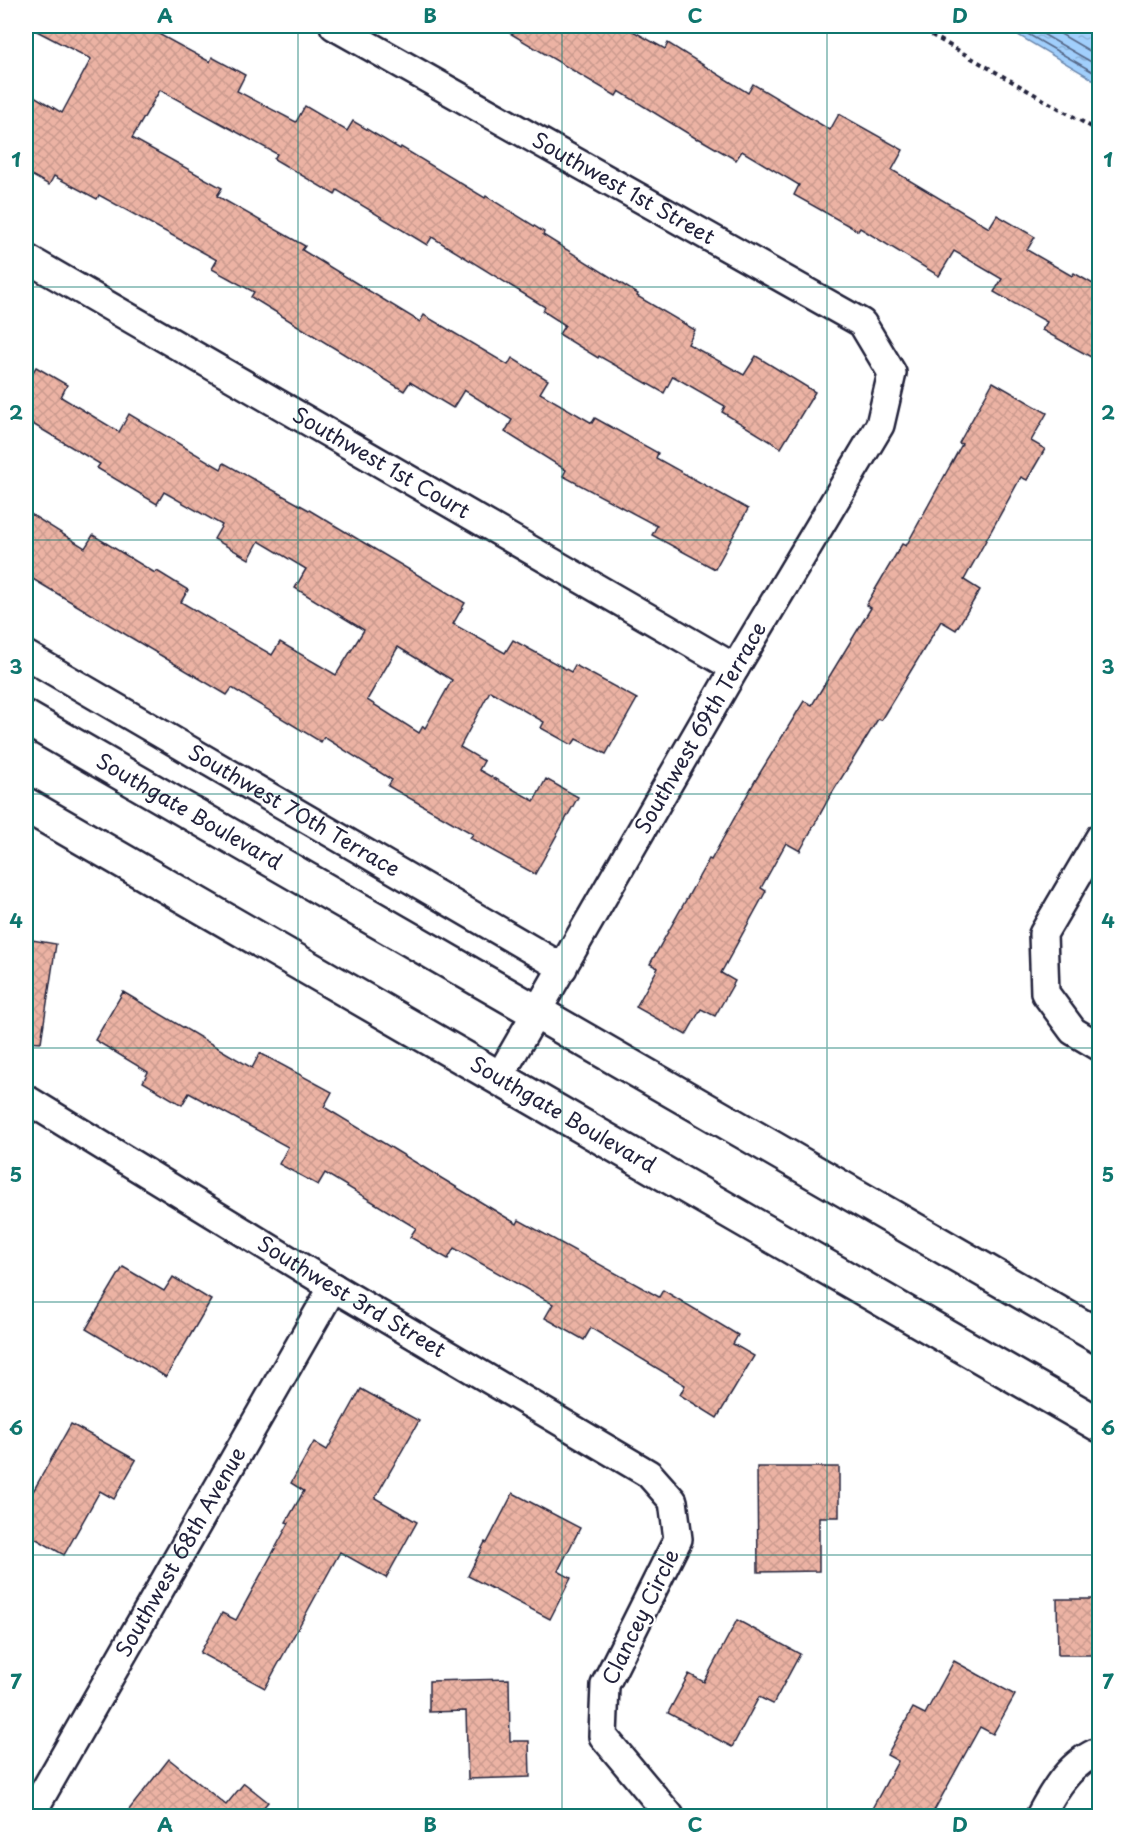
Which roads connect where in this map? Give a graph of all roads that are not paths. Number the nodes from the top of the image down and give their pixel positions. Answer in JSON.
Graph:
{"nodes":[{"id":1,"x":334,"y":26,"type":"edge"},
{"id":2,"x":26,"y":258,"type":"edge"},
{"id":3,"x":892,"y":373,"type":"joint"},
{"id":4,"x":26,"y":655,"type":"edge"},
{"id":5,"x":735,"y":668,"type":"junction"},
{"id":6,"x":26,"y":718,"type":"edge"},
{"id":7,"x":26,"y":805,"type":"edge"},
{"id":8,"x":1100,"y":837,"type":"edge"},
{"id":9,"x":563,"y":968,"type":"junction"},
{"id":10,"x":537,"y":1013,"type":"junction"},
{"id":11,"x":1100,"y":1047,"type":"edge"},
{"id":12,"x":498,"y":1079,"type":"junction"},
{"id":13,"x":26,"y":1100,"type":"edge"},
{"id":14,"x":333,"y":1287,"type":"junction"},
{"id":15,"x":1100,"y":1336,"type":"edge"},
{"id":16,"x":1100,"y":1425,"type":"edge"},
{"id":17,"x":673,"y":1501,"type":"joint"},
{"id":18,"x":1100,"y":1751,"type":"edge"},
{"id":19,"x":30,"y":1816,"type":"edge"},
{"id":20,"x":670,"y":1816,"type":"edge"},
{"id":21,"x":1040,"y":1816,"type":"edge"}],
"edges":[{"from":1,"to":3,"type":"street","name":"Southwest 1st Street"},
{"from":2,"to":5,"type":"street","name":"Southwest 1st Court"},
{"from":3,"to":5,"type":"street","name":"Southwest 69th Terrace"},
{"from":4,"to":9,"type":"street","name":"Southwest 70th Terrace"},
{"from":5,"to":9,"type":"street","name":"Southwest 69th Terrace"},
{"from":6,"to":10,"type":"main road","name":"Southgate Boulevard"},
{"from":7,"to":12,"type":"main road","name":"Southgate Boulevard"},
{"from":8,"to":11,"type":"street"},
{"from":9,"to":10,"type":"street","name":"Southwest 69th Terrace"},
{"from":10,"to":12,"type":"street","name":"Southwest 69th Terrace"},
{"from":10,"to":15,"type":"main road","name":"Southgate Boulevard"},
{"from":12,"to":16,"type":"main road","name":"Southgate Boulevard"},
{"from":13,"to":14,"type":"street","name":"Southwest 3rd Street"},
{"from":14,"to":17,"type":"street","name":"Southwest 3rd Street"},
{"from":14,"to":19,"type":"street","name":"Southwest 68th Avenue"},
{"from":17,"to":20,"type":"street","name":"Clancey Circle"},
{"from":18,"to":21,"type":"street"}]}
